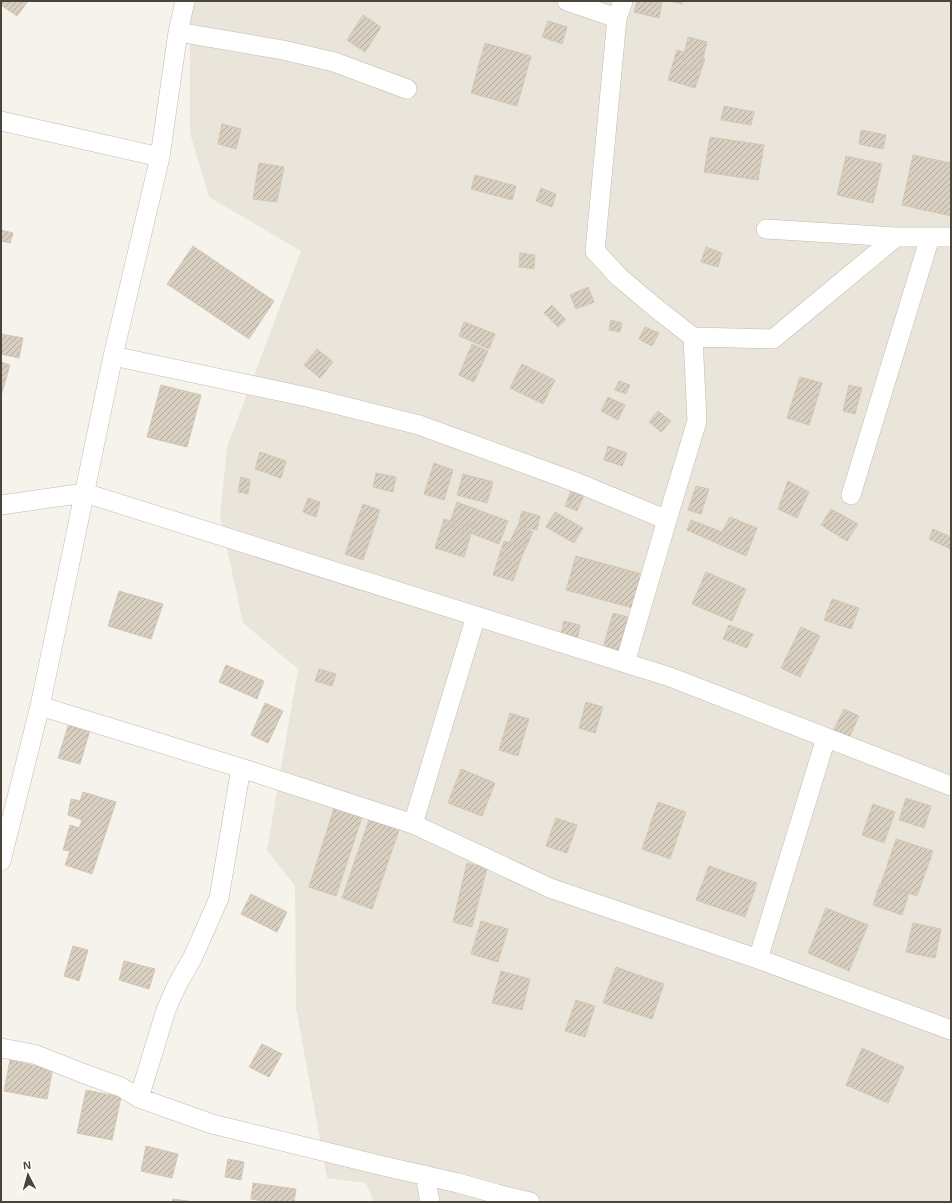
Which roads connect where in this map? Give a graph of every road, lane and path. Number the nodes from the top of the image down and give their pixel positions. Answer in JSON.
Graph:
{"nodes":[{"id":1,"x":185,"y":1,"type":"edge"},
{"id":2,"x":567,"y":1,"type":"edge"},
{"id":3,"x":620,"y":10,"type":"edge"},
{"id":4,"x":178,"y":32,"type":"junction"},
{"id":5,"x":407,"y":89,"type":"dead end"},
{"id":6,"x":1,"y":121,"type":"edge"},
{"id":7,"x":160,"y":156,"type":"junction"},
{"id":8,"x":766,"y":229,"type":"dead end"},
{"id":9,"x":896,"y":237,"type":"junction"},
{"id":10,"x":930,"y":237,"type":"junction"},
{"id":11,"x":951,"y":237,"type":"edge"},
{"id":12,"x":693,"y":337,"type":"junction"},
{"id":13,"x":113,"y":356,"type":"junction"},
{"id":14,"x":85,"y":493,"type":"junction"},
{"id":15,"x":850,"y":495,"type":"dead end"},
{"id":16,"x":1,"y":505,"type":"edge"},
{"id":17,"x":667,"y":520,"type":"junction"},
{"id":18,"x":476,"y":616,"type":"junction"},
{"id":19,"x":625,"y":663,"type":"junction"},
{"id":20,"x":40,"y":706,"type":"junction"},
{"id":21,"x":826,"y":738,"type":"junction"},
{"id":22,"x":241,"y":768,"type":"junction"},
{"id":23,"x":951,"y":786,"type":"edge"},
{"id":24,"x":412,"y":824,"type":"junction"},
{"id":25,"x":1,"y":861,"type":"edge"},
{"id":26,"x":758,"y":958,"type":"junction"},
{"id":27,"x":951,"y":1030,"type":"edge"},
{"id":28,"x":1,"y":1048,"type":"edge"},
{"id":29,"x":139,"y":1098,"type":"junction"},
{"id":30,"x":425,"y":1175,"type":"junction"},
{"id":31,"x":430,"y":1202,"type":"edge"},
{"id":32,"x":530,"y":1202,"type":"edge"}],
"edges":[{"from":1,"to":4,"type":"street"},
{"from":2,"to":3,"type":"street"},
{"from":3,"to":12,"type":"street"},
{"from":4,"to":5,"type":"street"},
{"from":4,"to":7,"type":"street"},
{"from":6,"to":7,"type":"street"},
{"from":7,"to":13,"type":"street"},
{"from":8,"to":9,"type":"street"},
{"from":9,"to":10,"type":"street"},
{"from":9,"to":12,"type":"street"},
{"from":10,"to":11,"type":"street"},
{"from":10,"to":15,"type":"street"},
{"from":12,"to":17,"type":"street"},
{"from":13,"to":14,"type":"street"},
{"from":13,"to":17,"type":"street"},
{"from":14,"to":16,"type":"street"},
{"from":14,"to":18,"type":"street"},
{"from":14,"to":20,"type":"street"},
{"from":17,"to":19,"type":"street"},
{"from":18,"to":19,"type":"street"},
{"from":18,"to":24,"type":"street"},
{"from":19,"to":21,"type":"street"},
{"from":20,"to":22,"type":"street"},
{"from":20,"to":25,"type":"street"},
{"from":21,"to":23,"type":"street"},
{"from":21,"to":26,"type":"street"},
{"from":22,"to":24,"type":"street"},
{"from":22,"to":29,"type":"street"},
{"from":24,"to":26,"type":"street"},
{"from":26,"to":27,"type":"street"},
{"from":28,"to":29,"type":"street"},
{"from":29,"to":30,"type":"street"},
{"from":30,"to":31,"type":"street"},
{"from":30,"to":32,"type":"street"}]}
